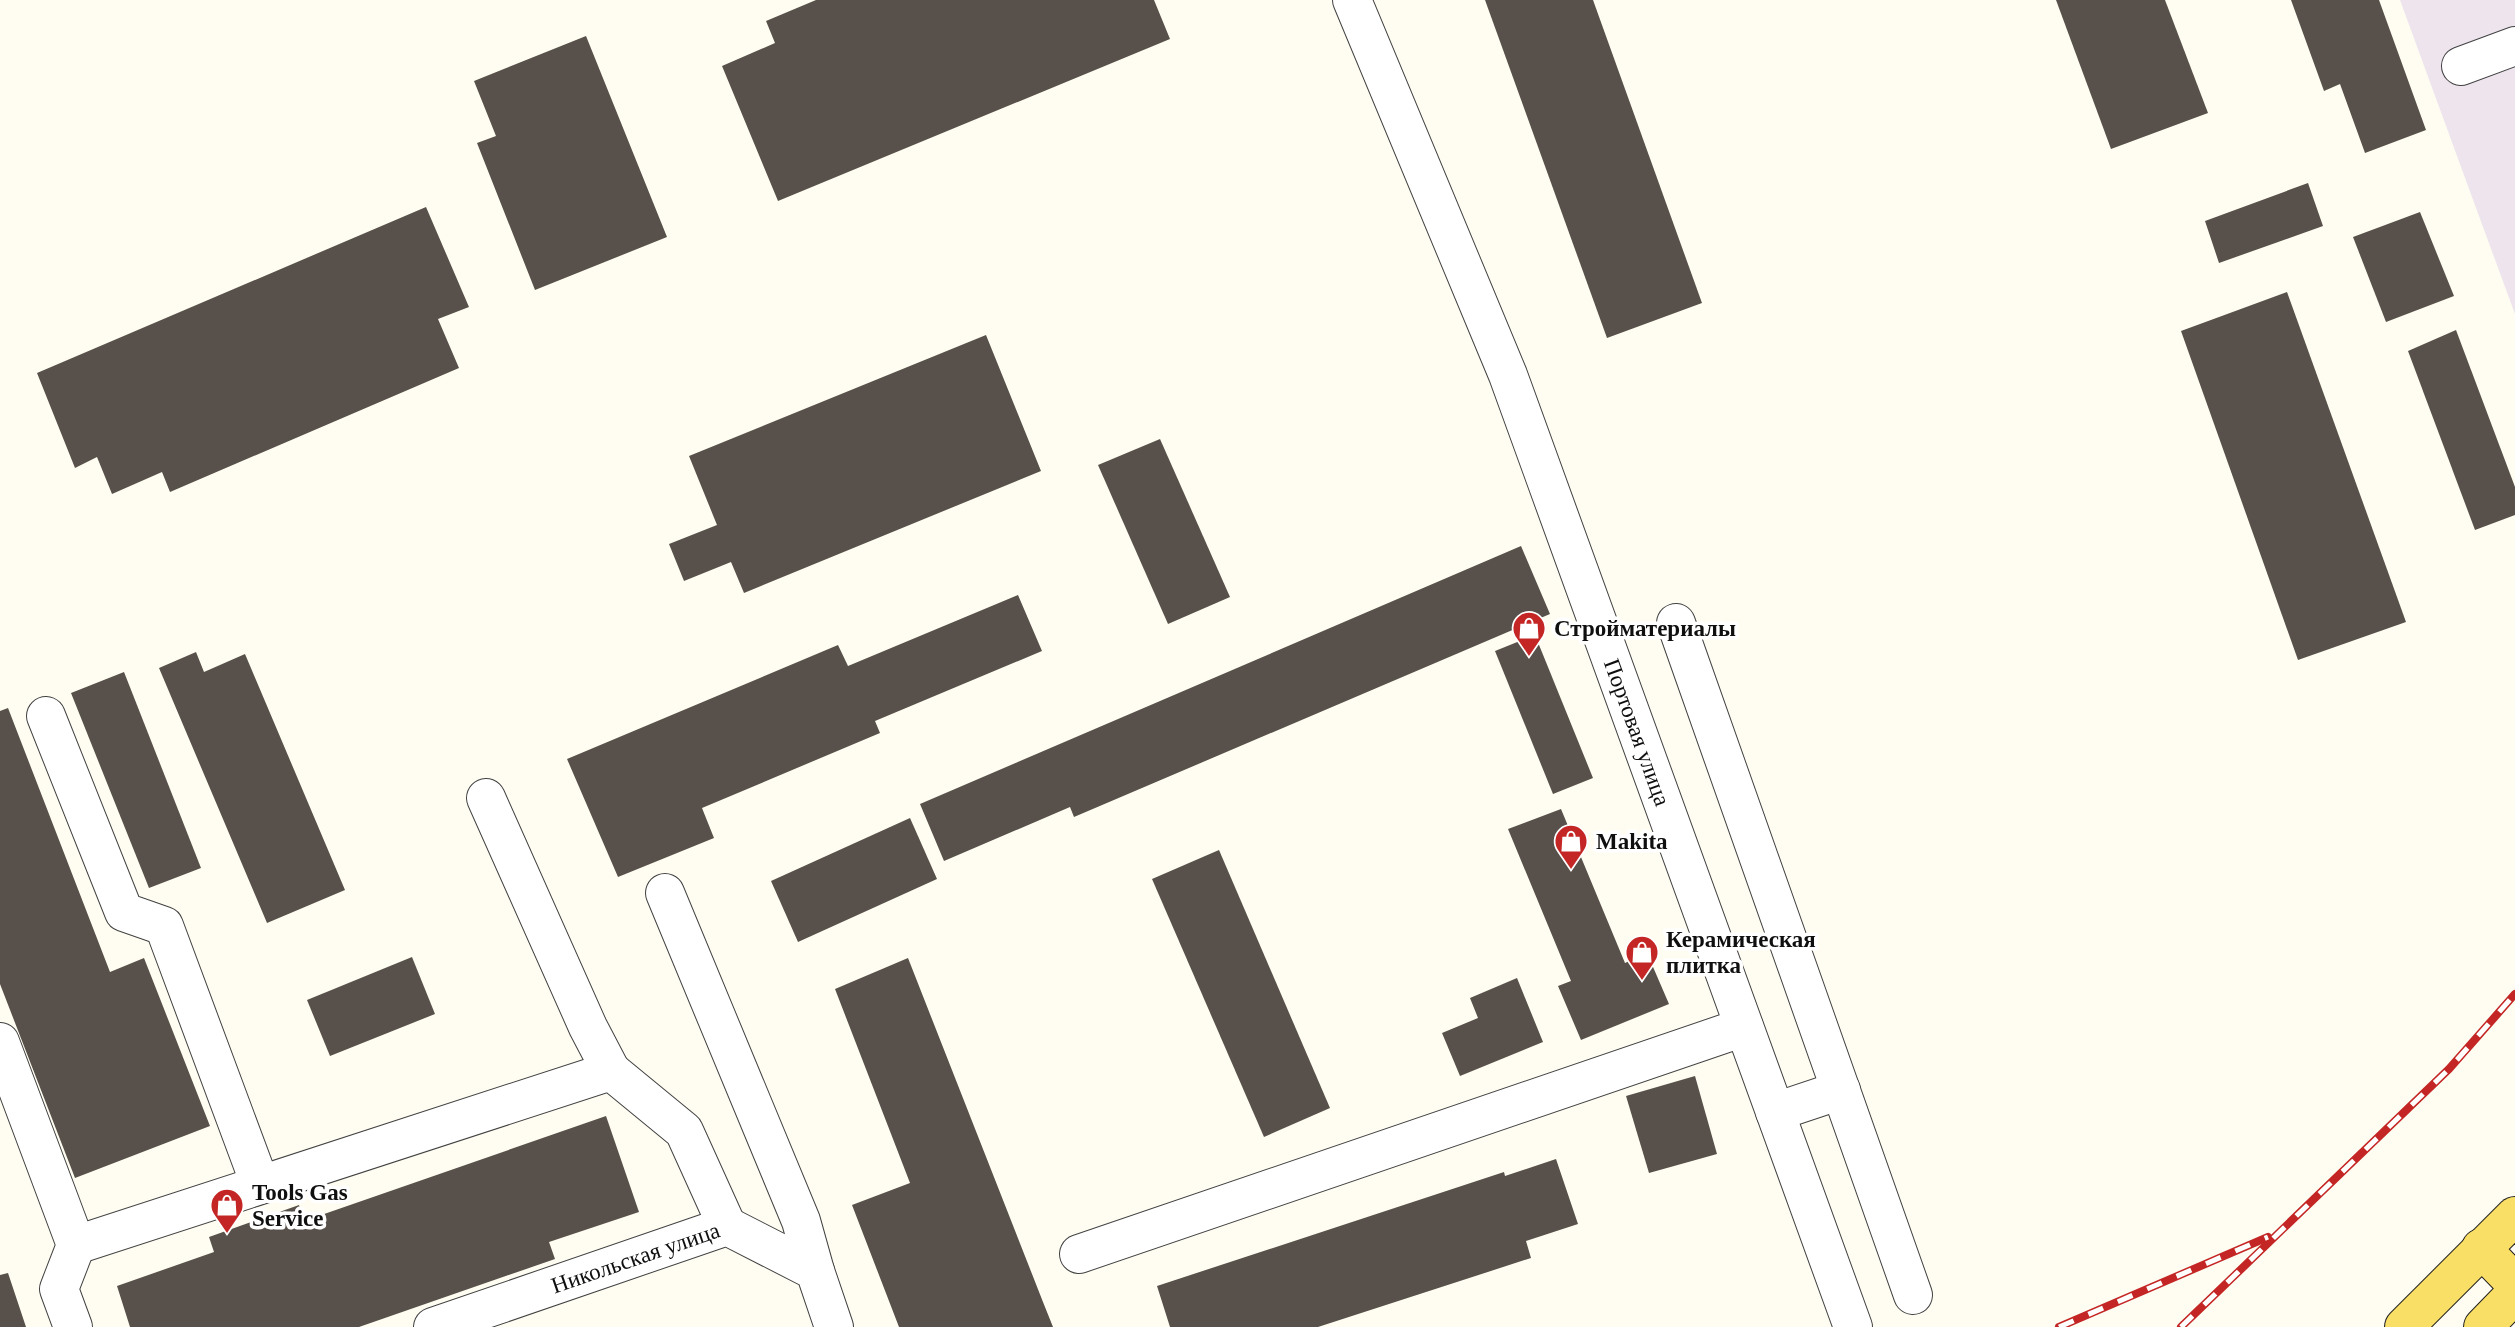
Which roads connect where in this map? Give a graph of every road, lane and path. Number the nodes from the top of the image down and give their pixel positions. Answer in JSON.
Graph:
{"nodes":[{"id":1,"x":1352,"y":0,"type":"edge"},
{"id":2,"x":2515,"y":46,"type":"edge"},
{"id":3,"x":2461,"y":66,"type":"dead end"},
{"id":4,"x":1676,"y":623,"type":"dead end"},
{"id":5,"x":46,"y":716,"type":"dead end"},
{"id":6,"x":486,"y":798,"type":"dead end"},
{"id":7,"x":665,"y":894,"type":"dead end"},
{"id":8,"x":1744,"y":1027,"type":"junction"},
{"id":9,"x":0,"y":1042,"type":"edge"},
{"id":10,"x":611,"y":1071,"type":"junction"},
{"id":11,"x":1841,"y":1090,"type":"junction"},
{"id":12,"x":1775,"y":1112,"type":"junction"},
{"id":13,"x":260,"y":1184,"type":"junction"},
{"id":14,"x":2515,"y":1216,"type":"edge"},
{"id":15,"x":727,"y":1226,"type":"junction"},
{"id":16,"x":76,"y":1245,"type":"junction"},
{"id":17,"x":2481,"y":1248,"type":"junction"},
{"id":18,"x":1079,"y":1254,"type":"dead end"},
{"id":19,"x":815,"y":1271,"type":"junction"},
{"id":20,"x":2515,"y":1283,"type":"edge"},
{"id":21,"x":2515,"y":1294,"type":"edge"},
{"id":22,"x":1913,"y":1295,"type":"dead end"},
{"id":23,"x":73,"y":1327,"type":"edge"},
{"id":24,"x":433,"y":1327,"type":"edge"},
{"id":25,"x":834,"y":1327,"type":"edge"},
{"id":26,"x":1853,"y":1327,"type":"edge"},
{"id":27,"x":2404,"y":1327,"type":"edge"},
{"id":28,"x":2483,"y":1327,"type":"edge"}],
"edges":[{"from":1,"to":8,"type":"street","name":"Портовая улица"},
{"from":2,"to":3,"type":"street"},
{"from":4,"to":11,"type":"street"},
{"from":5,"to":13,"type":"street"},
{"from":6,"to":10,"type":"street"},
{"from":7,"to":19,"type":"street"},
{"from":8,"to":12,"type":"street","name":"Портовая улица"},
{"from":8,"to":18,"type":"street"},
{"from":9,"to":16,"type":"street"},
{"from":10,"to":13,"type":"street"},
{"from":10,"to":15,"type":"street"},
{"from":11,"to":12,"type":"street"},
{"from":11,"to":22,"type":"street"},
{"from":12,"to":26,"type":"street","name":"Портовая улица"},
{"from":13,"to":16,"type":"street"},
{"from":14,"to":17,"type":"main road"},
{"from":15,"to":19,"type":"street","name":"Никольская улица"},
{"from":15,"to":24,"type":"street","name":"Никольская улица"},
{"from":16,"to":23,"type":"street"},
{"from":17,"to":20,"type":"main road"},
{"from":17,"to":27,"type":"main road"},
{"from":19,"to":25,"type":"street"},
{"from":21,"to":28,"type":"main road"}]}
